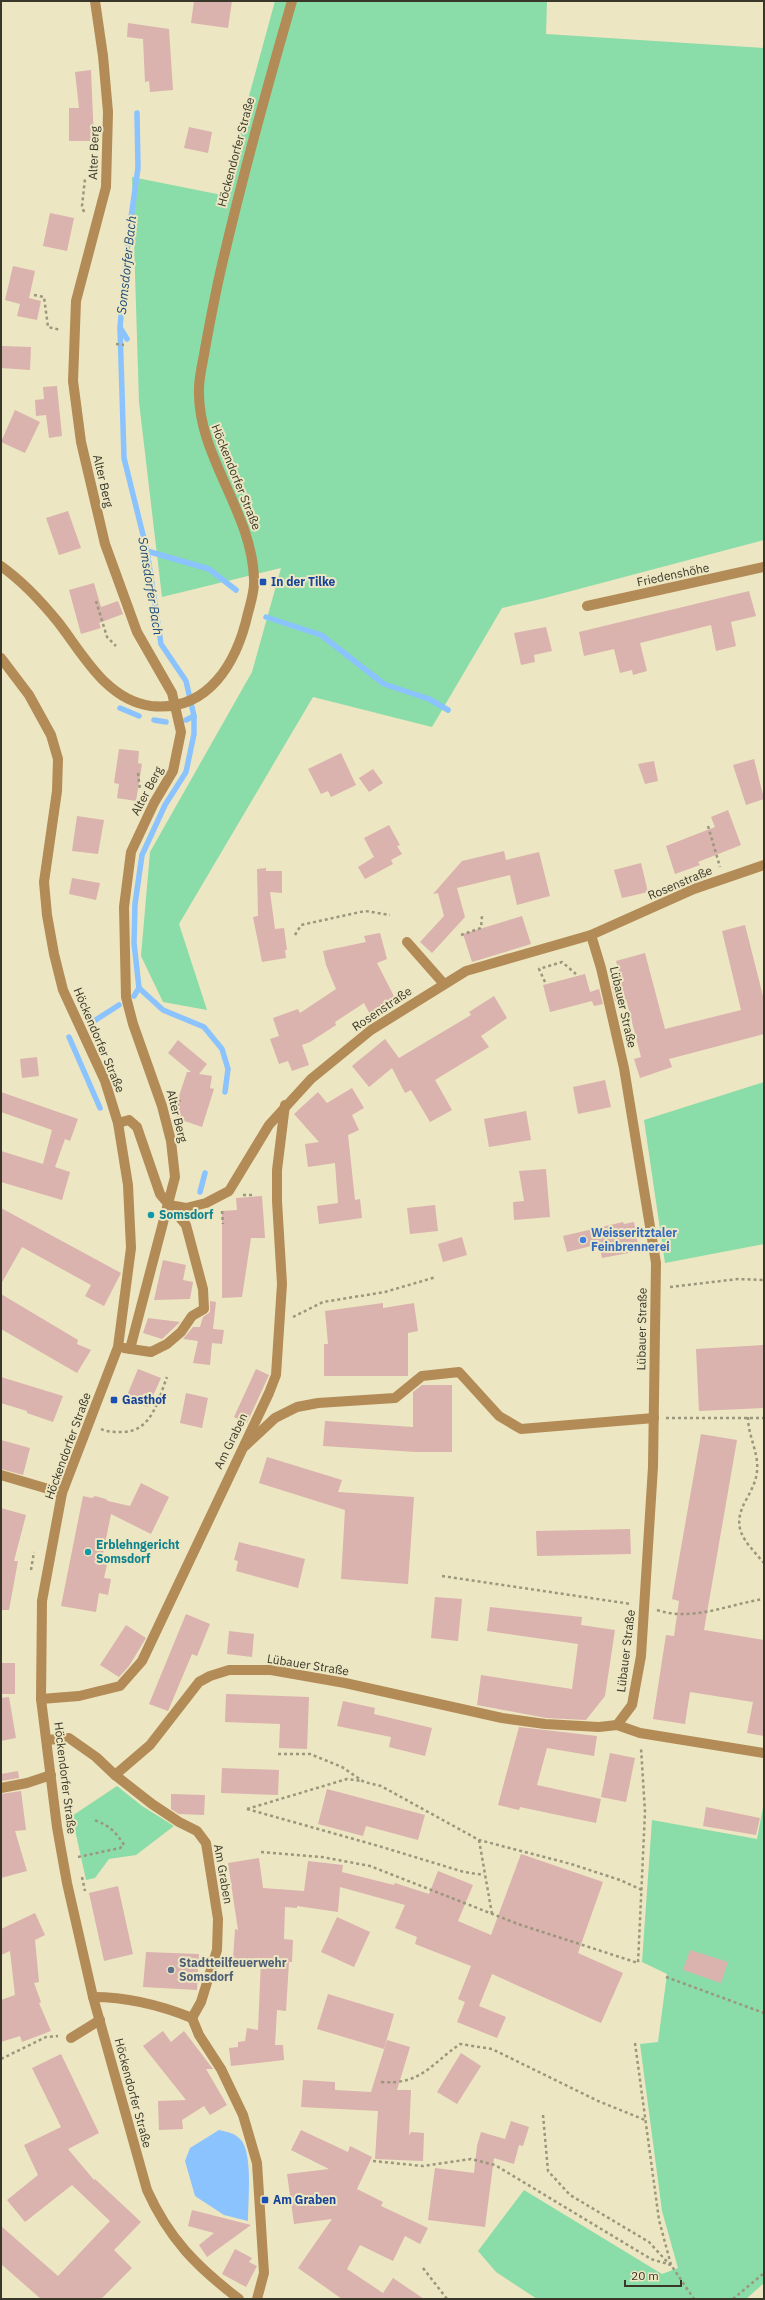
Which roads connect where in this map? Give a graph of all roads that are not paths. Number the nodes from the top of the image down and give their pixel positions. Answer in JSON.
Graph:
{"nodes":[{"id":1,"x":95,"y":1,"type":"edge"},
{"id":2,"x":292,"y":1,"type":"edge"},
{"id":3,"x":1,"y":566,"type":"edge"},
{"id":4,"x":764,"y":567,"type":"edge"},
{"id":5,"x":587,"y":606,"type":"dead end"},
{"id":6,"x":1,"y":658,"type":"edge"},
{"id":7,"x":179,"y":704,"type":"junction"},
{"id":8,"x":764,"y":865,"type":"edge"},
{"id":9,"x":591,"y":935,"type":"junction"},
{"id":10,"x":407,"y":942,"type":"dead end"},
{"id":11,"x":444,"y":984,"type":"junction"},
{"id":12,"x":285,"y":1105,"type":"junction"},
{"id":13,"x":118,"y":1123,"type":"junction"},
{"id":14,"x":169,"y":1205,"type":"junction"},
{"id":15,"x":118,"y":1347,"type":"junction"},
{"id":16,"x":130,"y":1349,"type":"junction"},
{"id":17,"x":654,"y":1418,"type":"junction"},
{"id":18,"x":240,"y":1451,"type":"junction"},
{"id":19,"x":1,"y":1476,"type":"edge"},
{"id":20,"x":62,"y":1493,"type":"junction"},
{"id":21,"x":41,"y":1699,"type":"junction"},
{"id":22,"x":617,"y":1725,"type":"junction"},
{"id":23,"x":47,"y":1740,"type":"junction"},
{"id":24,"x":764,"y":1753,"type":"edge"},
{"id":25,"x":51,"y":1775,"type":"junction"},
{"id":26,"x":115,"y":1775,"type":"junction"},
{"id":27,"x":1,"y":1788,"type":"edge"},
{"id":28,"x":93,"y":1997,"type":"junction"},
{"id":29,"x":192,"y":2018,"type":"junction"},
{"id":30,"x":100,"y":2020,"type":"junction"},
{"id":31,"x":71,"y":2038,"type":"road end"},
{"id":32,"x":239,"y":2299,"type":"edge"},
{"id":33,"x":257,"y":2299,"type":"edge"}],
"edges":[{"from":1,"to":7,"type":"street","name":"Alter Berg"},
{"from":2,"to":7,"type":"street","name":"Höckendorfer Straße"},
{"from":3,"to":7,"type":"street","name":"Höckendorfer Straße"},
{"from":4,"to":5,"type":"street","name":"Friedenshöhe"},
{"from":6,"to":13,"type":"street","name":"Höckendorfer Straße"},
{"from":7,"to":14,"type":"street","name":"Alter Berg"},
{"from":8,"to":9,"type":"street","name":"Rosenstraße"},
{"from":9,"to":11,"type":"street","name":"Rosenstraße"},
{"from":9,"to":17,"type":"street","name":"Lübauer Straße"},
{"from":10,"to":11,"type":"street"},
{"from":11,"to":12,"type":"street","name":"Rosenstraße"},
{"from":12,"to":14,"type":"street","name":"Rosenstraße"},
{"from":12,"to":18,"type":"street","name":"Am Graben"},
{"from":13,"to":14,"type":"street"},
{"from":13,"to":15,"type":"street","name":"Höckendorfer Straße"},
{"from":14,"to":16,"type":"street","name":"Alter Berg"},
{"from":14,"to":16,"type":"street"},
{"from":15,"to":16,"type":"street"},
{"from":15,"to":20,"type":"street","name":"Höckendorfer Straße"},
{"from":17,"to":18,"type":"street"},
{"from":17,"to":22,"type":"street","name":"Lübauer Straße"},
{"from":18,"to":21,"type":"street","name":"Am Graben"},
{"from":19,"to":20,"type":"street"},
{"from":20,"to":21,"type":"street","name":"Höckendorfer Straße"},
{"from":21,"to":23,"type":"street","name":"Höckendorfer Straße"},
{"from":22,"to":24,"type":"street","name":"Lübauer Straße"},
{"from":22,"to":26,"type":"street","name":"Lübauer Straße"},
{"from":23,"to":25,"type":"street","name":"Höckendorfer Straße"},
{"from":23,"to":26,"type":"street"},
{"from":25,"to":27,"type":"street"},
{"from":25,"to":28,"type":"street","name":"Höckendorfer Straße"},
{"from":26,"to":29,"type":"street","name":"Am Graben"},
{"from":28,"to":29,"type":"street"},
{"from":28,"to":30,"type":"street","name":"Höckendorfer Straße"},
{"from":29,"to":33,"type":"street"},
{"from":30,"to":31,"type":"street"},
{"from":30,"to":32,"type":"street","name":"Höckendorfer Straße"}]}
